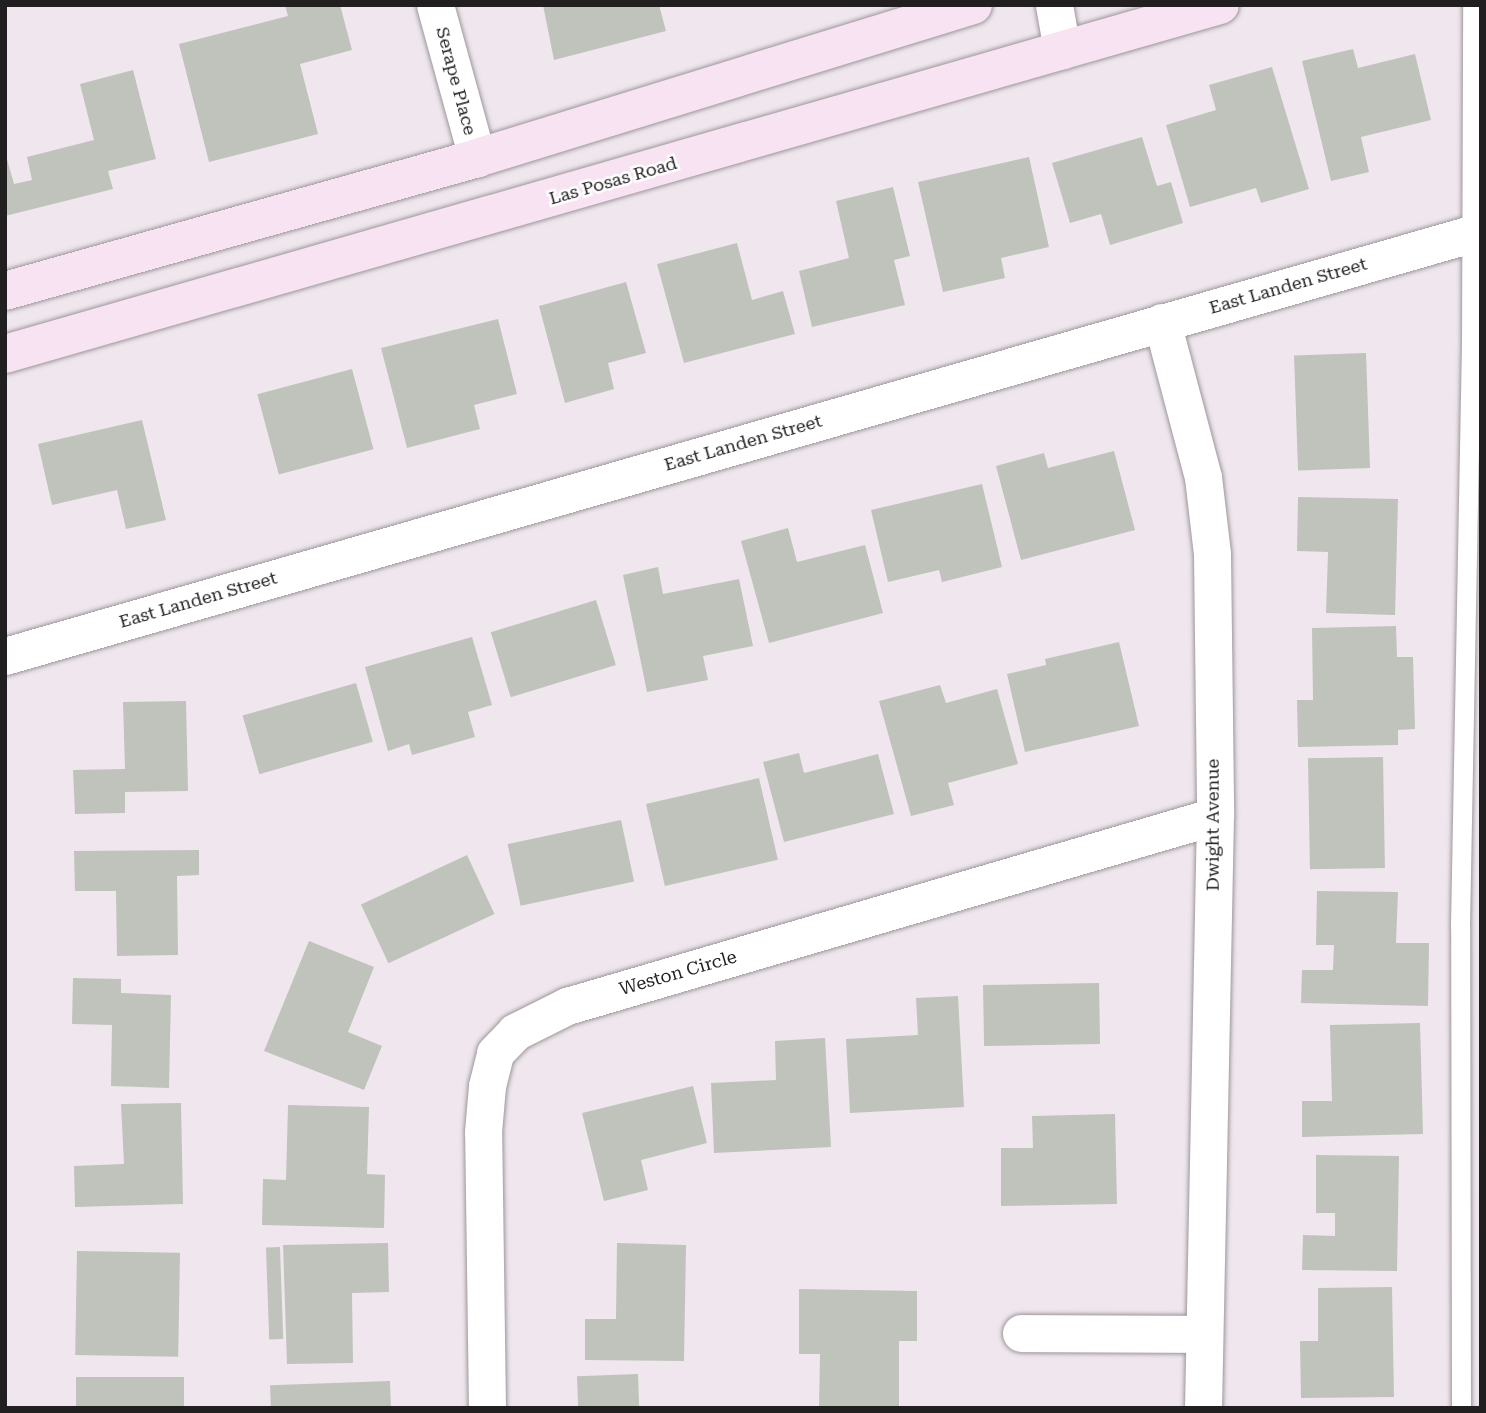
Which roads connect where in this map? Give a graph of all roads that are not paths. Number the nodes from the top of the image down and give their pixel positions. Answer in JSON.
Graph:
{"nodes":[{"id":1,"x":435,"y":5,"type":"edge"},
{"id":2,"x":973,"y":5,"type":"edge"},
{"id":3,"x":1054,"y":5,"type":"edge"},
{"id":4,"x":1220,"y":5,"type":"edge"},
{"id":5,"x":1472,"y":5,"type":"edge"},
{"id":6,"x":1062,"y":50,"type":"junction"},
{"id":7,"x":477,"y":158,"type":"junction"},
{"id":8,"x":1476,"y":232,"type":"edge"},
{"id":9,"x":5,"y":291,"type":"edge"},
{"id":10,"x":1162,"y":322,"type":"junction"},
{"id":11,"x":5,"y":354,"type":"edge"},
{"id":12,"x":5,"y":656,"type":"edge"},
{"id":13,"x":1215,"y":816,"type":"junction"},
{"id":14,"x":1021,"y":1333,"type":"dead end"},
{"id":15,"x":1203,"y":1334,"type":"junction"},
{"id":16,"x":487,"y":1408,"type":"edge"},
{"id":17,"x":1203,"y":1408,"type":"edge"},
{"id":18,"x":1461,"y":1408,"type":"edge"}],
"edges":[{"from":1,"to":7,"type":"street","name":"Serape Place"},
{"from":2,"to":7,"type":"main road"},
{"from":3,"to":6,"type":"street"},
{"from":4,"to":6,"type":"main road","name":"Las Posas Road"},
{"from":5,"to":8,"type":"lane"},
{"from":6,"to":11,"type":"main road","name":"Las Posas Road"},
{"from":7,"to":9,"type":"main road"},
{"from":8,"to":10,"type":"street","name":"East Landen Street"},
{"from":8,"to":18,"type":"lane"},
{"from":10,"to":12,"type":"street","name":"East Landen Street"},
{"from":10,"to":13,"type":"street","name":"Dwight Avenue"},
{"from":13,"to":15,"type":"street","name":"Dwight Avenue"},
{"from":13,"to":16,"type":"street","name":"Weston Circle"},
{"from":14,"to":15,"type":"street"},
{"from":15,"to":17,"type":"street","name":"Dwight Avenue"}]}
